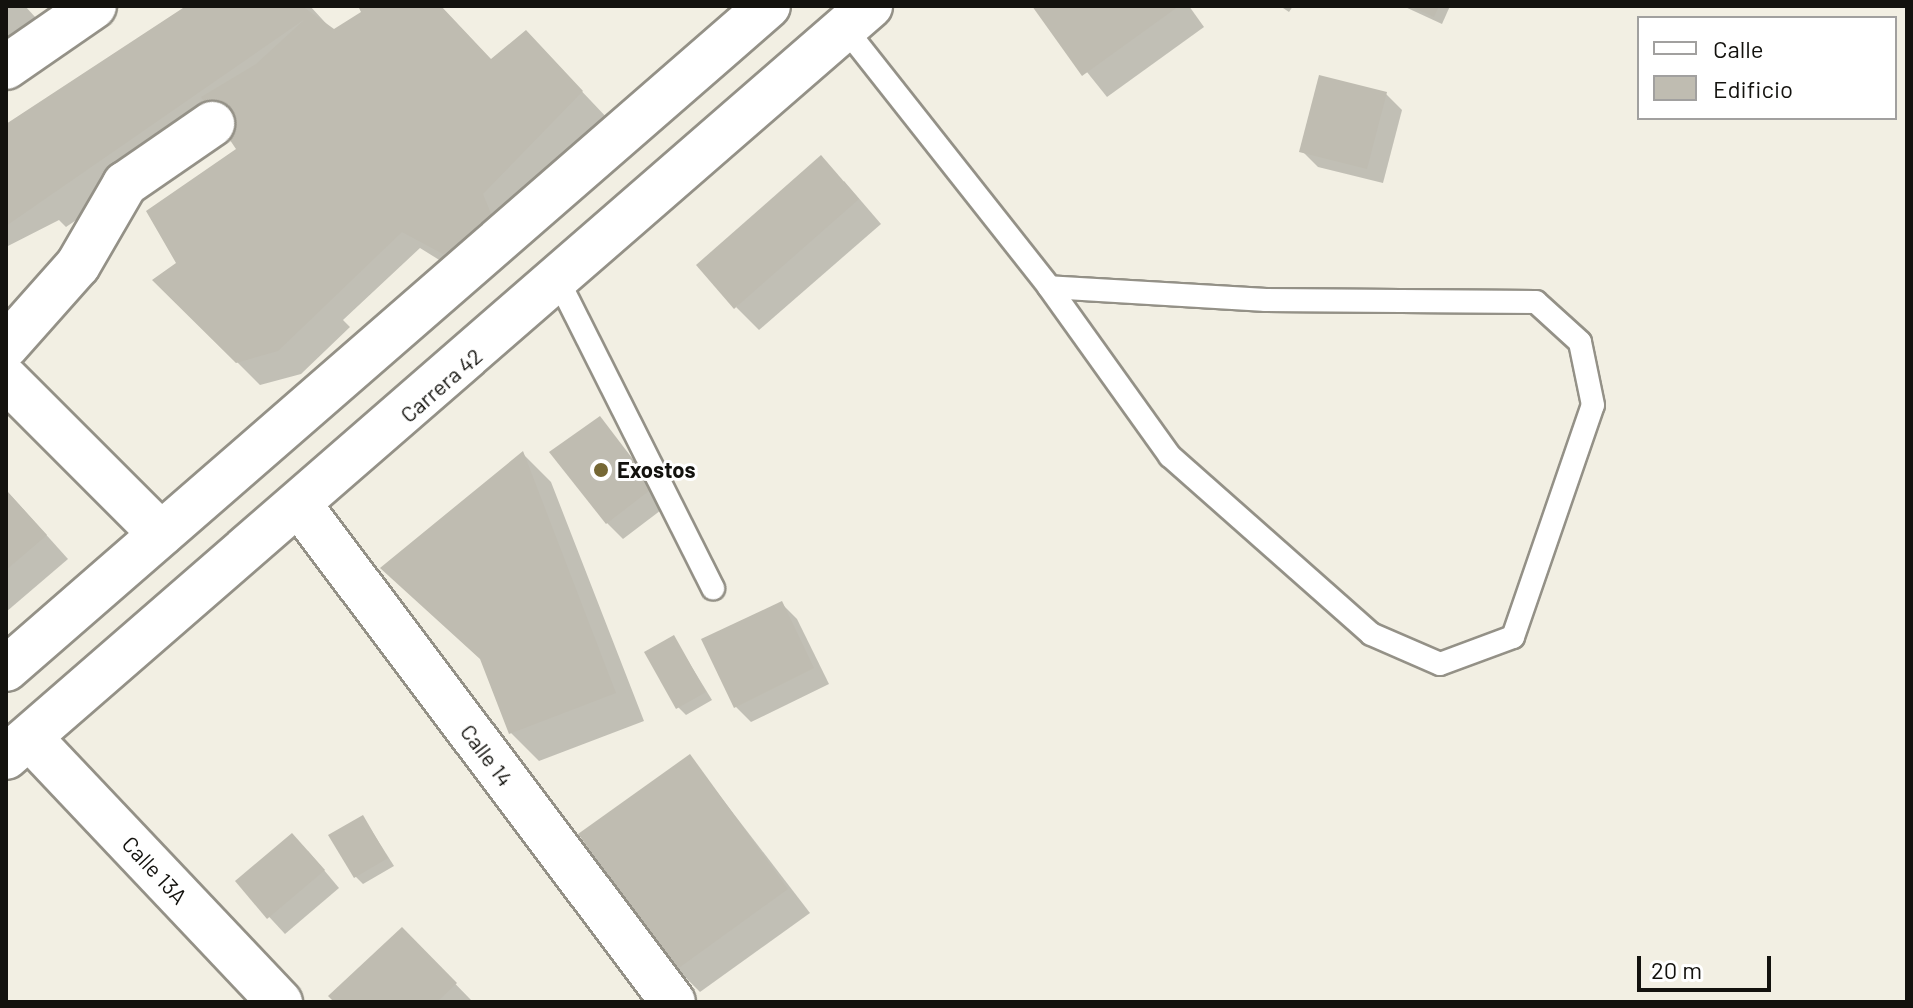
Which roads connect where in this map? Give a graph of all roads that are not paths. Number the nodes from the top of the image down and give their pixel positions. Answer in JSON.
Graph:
{"nodes":[{"id":1,"x":94,"y":6,"type":"edge"},
{"id":2,"x":768,"y":6,"type":"edge"},
{"id":3,"x":857,"y":17,"type":"edge"},
{"id":4,"x":6,"y":67,"type":"edge"},
{"id":5,"x":212,"y":124,"type":"dead end"},
{"id":6,"x":559,"y":282,"type":"junction"},
{"id":7,"x":1049,"y":287,"type":"junction"},
{"id":8,"x":6,"y":346,"type":"edge"},
{"id":9,"x":6,"y":379,"type":"edge"},
{"id":10,"x":301,"y":507,"type":"junction"},
{"id":11,"x":161,"y":534,"type":"junction"},
{"id":12,"x":713,"y":588,"type":"dead end"},
{"id":13,"x":6,"y":669,"type":"edge"},
{"id":14,"x":18,"y":748,"type":"edge"},
{"id":15,"x":280,"y":1002,"type":"edge"},
{"id":16,"x":673,"y":1002,"type":"edge"}],
"edges":[{"from":1,"to":4,"type":"main road"},
{"from":2,"to":11,"type":"main road"},
{"from":3,"to":6,"type":"main road","name":"Carrera 42"},
{"from":3,"to":7,"type":"lane"},
{"from":5,"to":8,"type":"main road"},
{"from":6,"to":10,"type":"main road","name":"Carrera 42"},
{"from":6,"to":12,"type":"lane"},
{"from":7,"to":7,"type":"lane"},
{"from":9,"to":11,"type":"main road"},
{"from":10,"to":14,"type":"main road","name":"Carrera 42"},
{"from":10,"to":16,"type":"main road","name":"Calle 14"},
{"from":11,"to":13,"type":"main road"},
{"from":14,"to":15,"type":"main road","name":"Calle 13A"}]}
